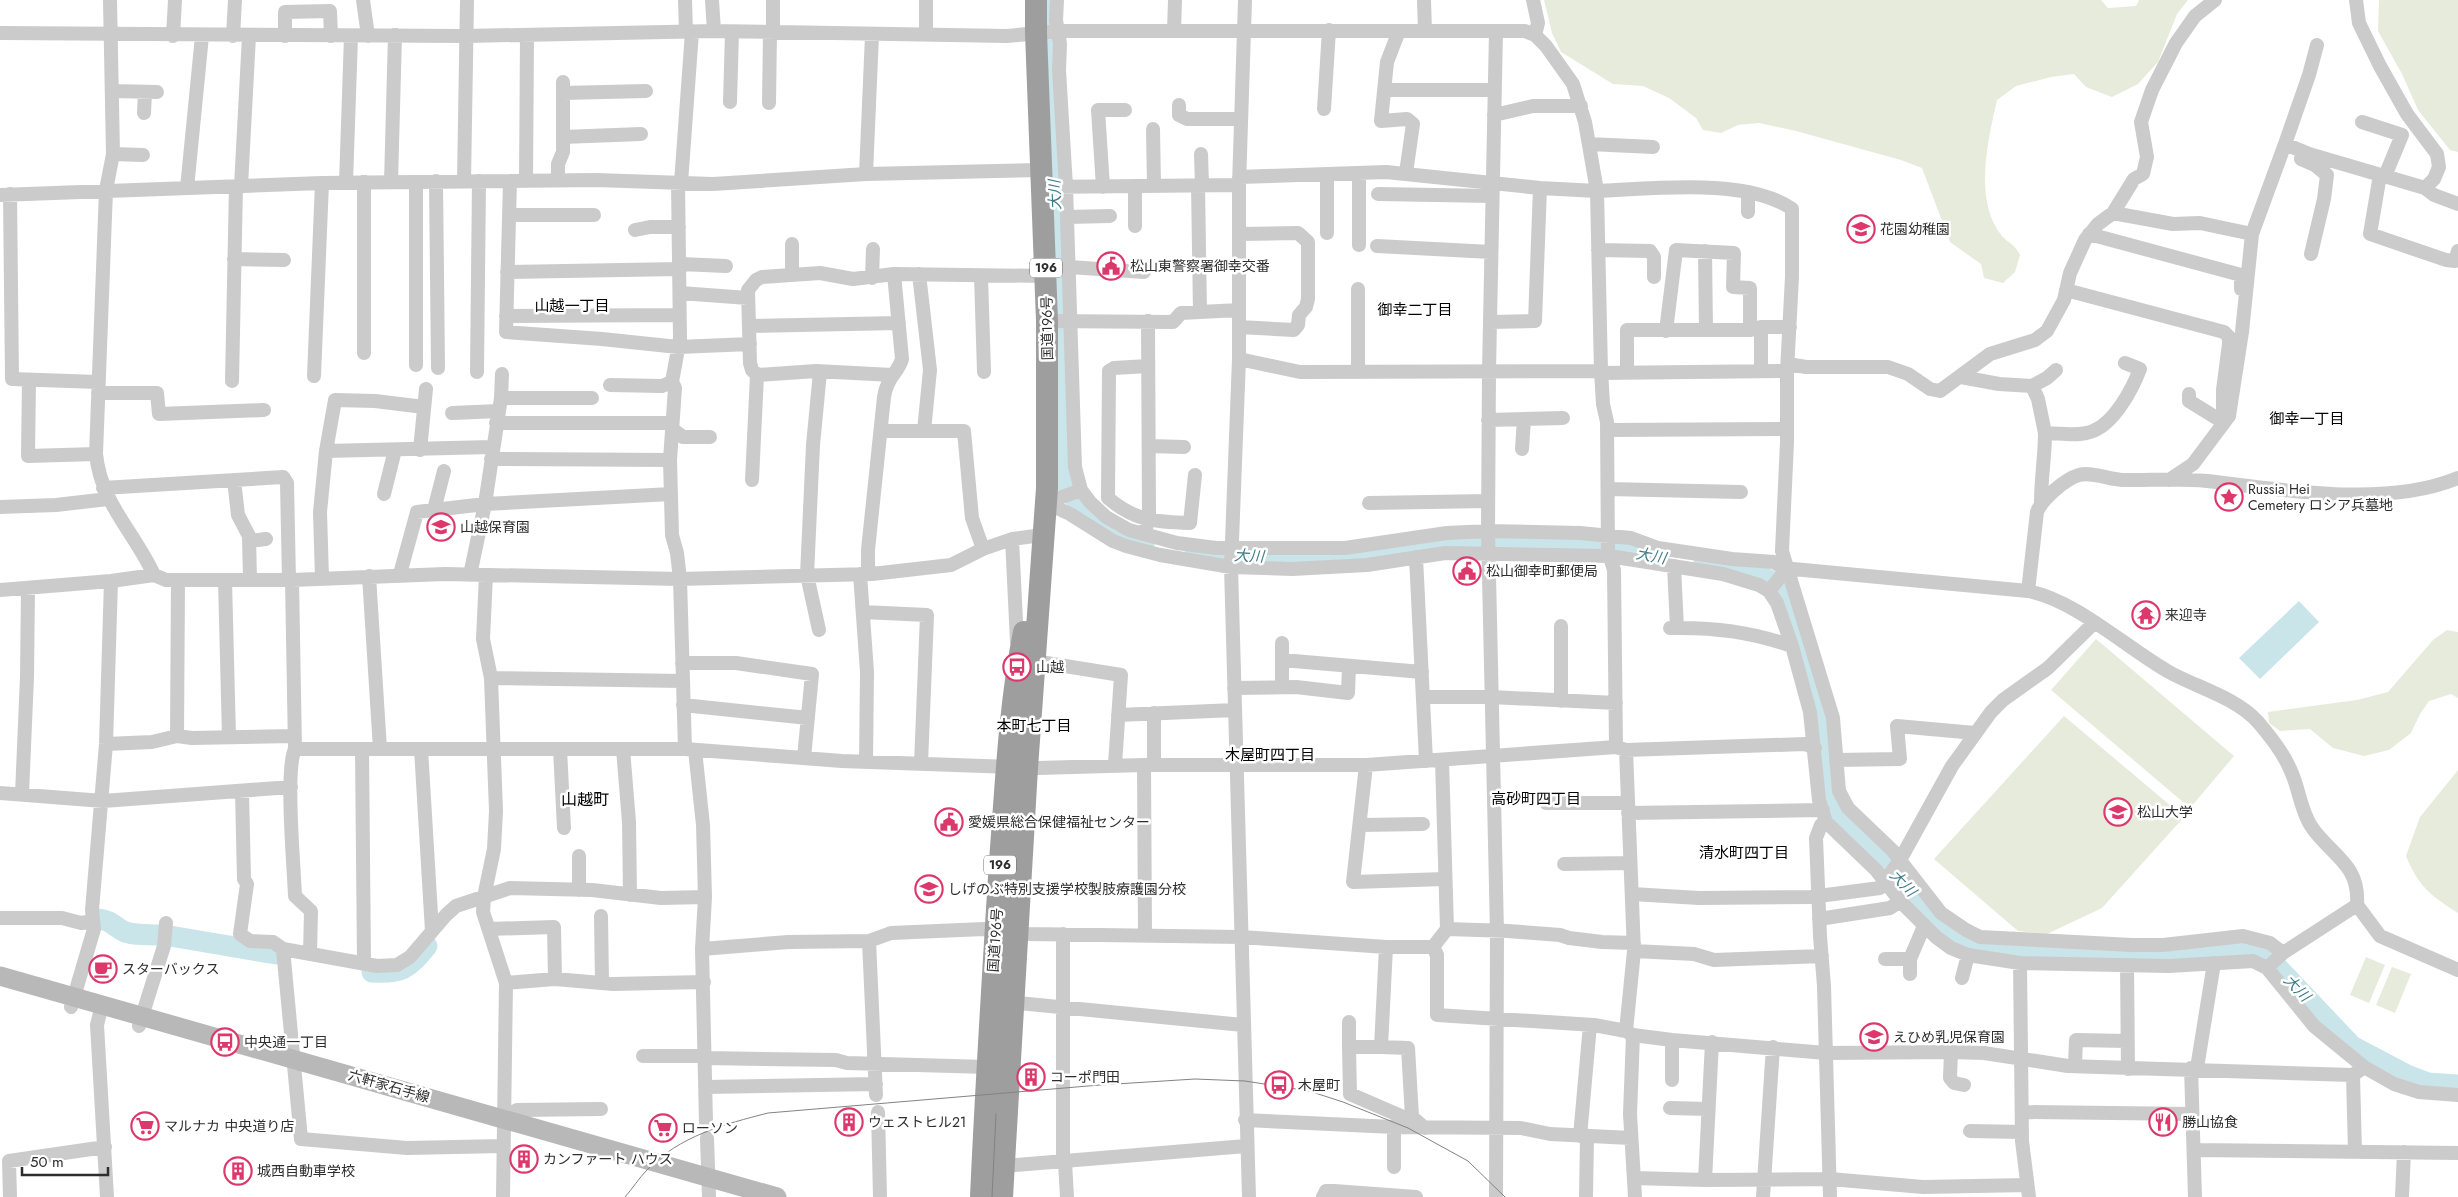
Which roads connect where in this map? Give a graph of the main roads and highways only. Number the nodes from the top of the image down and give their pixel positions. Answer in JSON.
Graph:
{"nodes":[{"id":1,"x":1036,"y":0,"type":"edge"},
{"id":2,"x":0,"y":976,"type":"edge"},
{"id":3,"x":0,"y":986,"type":"edge"},
{"id":4,"x":1002,"y":1001,"type":"junction"},
{"id":5,"x":72,"y":1002,"type":"junction"},
{"id":6,"x":709,"y":1188,"type":"edge"},
{"id":7,"x":738,"y":1197,"type":"edge"},
{"id":8,"x":777,"y":1197,"type":"edge"},
{"id":9,"x":981,"y":1197,"type":"edge"},
{"id":10,"x":1002,"y":1197,"type":"edge"}],
"edges":[{"from":1,"to":4,"type":"highway","name":"国道196号","number":"196"},
{"from":2,"to":5,"type":"main road","name":"六軒家石手線"},
{"from":3,"to":5,"type":"main road","name":"六軒家石手線"},
{"from":4,"to":9,"type":"highway","name":"国道196号","number":"196"},
{"from":4,"to":10,"type":"highway","name":"国道196号","number":"196"},
{"from":5,"to":6,"type":"main road","name":"六軒家石手線"},
{"from":6,"to":7,"type":"main road","name":"六軒家石手線"},
{"from":6,"to":8,"type":"main road","name":"六軒家石手線"}]}
